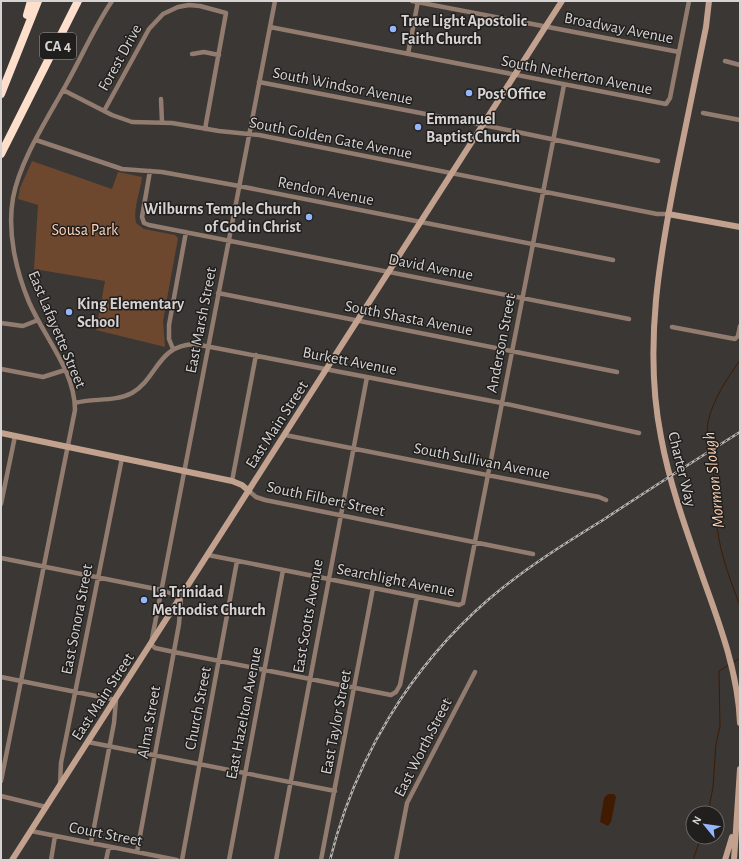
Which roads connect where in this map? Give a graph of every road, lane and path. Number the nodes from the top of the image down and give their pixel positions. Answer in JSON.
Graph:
{"nodes":[{"id":1,"x":31,"y":1,"type":"edge"},
{"id":2,"x":38,"y":1,"type":"edge"},
{"id":3,"x":78,"y":1,"type":"edge"},
{"id":4,"x":84,"y":1,"type":"edge"},
{"id":5,"x":112,"y":1,"type":"edge"},
{"id":6,"x":275,"y":1,"type":"edge"},
{"id":7,"x":412,"y":1,"type":"edge"},
{"id":8,"x":562,"y":1,"type":"edge"},
{"id":9,"x":689,"y":1,"type":"edge"},
{"id":10,"x":709,"y":1,"type":"edge"},
{"id":11,"x":418,"y":2,"type":"edge"},
{"id":12,"x":547,"y":26,"type":"junction"},
{"id":13,"x":270,"y":27,"type":"junction"},
{"id":14,"x":679,"y":52,"type":"junction"},
{"id":15,"x":192,"y":54,"type":"dead end"},
{"id":16,"x":408,"y":54,"type":"junction"},
{"id":17,"x":219,"y":55,"type":"junction"},
{"id":18,"x":725,"y":62,"type":"dead end"},
{"id":19,"x":740,"y":65,"type":"edge"},
{"id":20,"x":515,"y":75,"type":"junction"},
{"id":21,"x":259,"y":82,"type":"junction"},
{"id":22,"x":564,"y":85,"type":"junction"},
{"id":23,"x":1,"y":90,"type":"edge"},
{"id":24,"x":63,"y":90,"type":"junction"},
{"id":25,"x":33,"y":91,"type":"junction"},
{"id":26,"x":1,"y":94,"type":"edge"},
{"id":27,"x":161,"y":99,"type":"dead end"},
{"id":28,"x":104,"y":111,"type":"junction"},
{"id":29,"x":703,"y":113,"type":"dead end"},
{"id":30,"x":740,"y":120,"type":"edge"},
{"id":31,"x":162,"y":122,"type":"junction"},
{"id":32,"x":483,"y":125,"type":"junction"},
{"id":33,"x":205,"y":129,"type":"junction"},
{"id":34,"x":249,"y":134,"type":"junction"},
{"id":35,"x":36,"y":140,"type":"junction"},
{"id":36,"x":554,"y":140,"type":"junction"},
{"id":37,"x":1,"y":154,"type":"edge"},
{"id":38,"x":658,"y":161,"type":"dead end"},
{"id":39,"x":150,"y":171,"type":"junction"},
{"id":40,"x":452,"y":173,"type":"junction"},
{"id":41,"x":239,"y":186,"type":"junction"},
{"id":42,"x":543,"y":191,"type":"junction"},
{"id":43,"x":668,"y":214,"type":"junction"},
{"id":44,"x":421,"y":222,"type":"junction"},
{"id":45,"x":740,"y":227,"type":"edge"},
{"id":46,"x":186,"y":232,"type":"junction"},
{"id":47,"x":229,"y":240,"type":"junction"},
{"id":48,"x":533,"y":244,"type":"junction"},
{"id":49,"x":613,"y":260,"type":"dead end"},
{"id":50,"x":390,"y":271,"type":"junction"},
{"id":51,"x":218,"y":293,"type":"junction"},
{"id":52,"x":522,"y":298,"type":"junction"},
{"id":53,"x":629,"y":319,"type":"dead end"},
{"id":54,"x":38,"y":320,"type":"junction"},
{"id":55,"x":358,"y":320,"type":"junction"},
{"id":56,"x":1,"y":322,"type":"edge"},
{"id":57,"x":740,"y":326,"type":"edge"},
{"id":58,"x":672,"y":327,"type":"dead end"},
{"id":59,"x":208,"y":346,"type":"junction"},
{"id":60,"x":173,"y":349,"type":"junction"},
{"id":61,"x":512,"y":350,"type":"junction"},
{"id":62,"x":256,"y":355,"type":"junction"},
{"id":63,"x":1,"y":369,"type":"edge"},
{"id":64,"x":327,"y":369,"type":"junction"},
{"id":65,"x":65,"y":370,"type":"junction"},
{"id":66,"x":617,"y":372,"type":"dead end"},
{"id":67,"x":366,"y":377,"type":"junction"},
{"id":68,"x":75,"y":403,"type":"junction"},
{"id":69,"x":502,"y":403,"type":"junction"},
{"id":70,"x":1,"y":433,"type":"edge"},
{"id":71,"x":639,"y":433,"type":"dead end"},
{"id":72,"x":285,"y":434,"type":"junction"},
{"id":73,"x":15,"y":436,"type":"junction"},
{"id":74,"x":68,"y":447,"type":"junction"},
{"id":75,"x":353,"y":448,"type":"junction"},
{"id":76,"x":122,"y":458,"type":"junction"},
{"id":77,"x":184,"y":471,"type":"junction"},
{"id":78,"x":488,"y":474,"type":"junction"},
{"id":79,"x":232,"y":481,"type":"junction"},
{"id":80,"x":248,"y":491,"type":"junction"},
{"id":81,"x":606,"y":500,"type":"dead end"},
{"id":82,"x":1,"y":504,"type":"edge"},
{"id":83,"x":340,"y":515,"type":"junction"},
{"id":84,"x":475,"y":542,"type":"junction"},
{"id":85,"x":533,"y":554,"type":"dead end"},
{"id":86,"x":208,"y":555,"type":"junction"},
{"id":87,"x":1,"y":558,"type":"edge"},
{"id":88,"x":237,"y":561,"type":"junction"},
{"id":89,"x":44,"y":566,"type":"junction"},
{"id":90,"x":283,"y":570,"type":"junction"},
{"id":91,"x":98,"y":577,"type":"junction"},
{"id":92,"x":327,"y":579,"type":"junction"},
{"id":93,"x":373,"y":588,"type":"junction"},
{"id":94,"x":161,"y":590,"type":"junction"},
{"id":95,"x":181,"y":597,"type":"junction"},
{"id":96,"x":417,"y":597,"type":"junction"},
{"id":97,"x":461,"y":605,"type":"joint"},
{"id":98,"x":151,"y":644,"type":"junction"},
{"id":99,"x":174,"y":652,"type":"junction"},
{"id":100,"x":219,"y":661,"type":"junction"},
{"id":101,"x":264,"y":670,"type":"junction"},
{"id":102,"x":475,"y":672,"type":"dead end"},
{"id":103,"x":1,"y":677,"type":"edge"},
{"id":104,"x":309,"y":679,"type":"junction"},
{"id":105,"x":21,"y":681,"type":"junction"},
{"id":106,"x":354,"y":688,"type":"junction"},
{"id":107,"x":75,"y":691,"type":"junction"},
{"id":108,"x":116,"y":700,"type":"junction"},
{"id":109,"x":740,"y":723,"type":"edge"},
{"id":110,"x":88,"y":742,"type":"junction"},
{"id":111,"x":110,"y":747,"type":"junction"},
{"id":112,"x":155,"y":756,"type":"junction"},
{"id":113,"x":200,"y":765,"type":"junction"},
{"id":114,"x":740,"y":769,"type":"edge"},
{"id":115,"x":245,"y":774,"type":"junction"},
{"id":116,"x":1,"y":781,"type":"edge"},
{"id":117,"x":290,"y":783,"type":"junction"},
{"id":118,"x":60,"y":785,"type":"junction"},
{"id":119,"x":335,"y":791,"type":"junction"},
{"id":120,"x":1,"y":796,"type":"edge"},
{"id":121,"x":46,"y":807,"type":"junction"},
{"id":122,"x":734,"y":830,"type":"junction"},
{"id":123,"x":30,"y":831,"type":"junction"},
{"id":124,"x":56,"y":836,"type":"junction"},
{"id":125,"x":92,"y":843,"type":"junction"},
{"id":126,"x":109,"y":847,"type":"junction"},
{"id":127,"x":137,"y":852,"type":"junction"},
{"id":128,"x":162,"y":859,"type":"edge"},
{"id":129,"x":12,"y":860,"type":"edge"},
{"id":130,"x":50,"y":860,"type":"edge"},
{"id":131,"x":106,"y":860,"type":"edge"},
{"id":132,"x":177,"y":860,"type":"edge"},
{"id":133,"x":182,"y":860,"type":"edge"},
{"id":134,"x":229,"y":860,"type":"edge"},
{"id":135,"x":276,"y":860,"type":"edge"},
{"id":136,"x":321,"y":860,"type":"edge"},
{"id":137,"x":396,"y":860,"type":"edge"},
{"id":138,"x":725,"y":860,"type":"edge"},
{"id":139,"x":734,"y":860,"type":"edge"}],
"edges":[{"from":1,"to":23,"type":"highway"},
{"from":2,"to":26,"type":"highway","number":"CA 4"},
{"from":3,"to":25,"type":"highway"},
{"from":4,"to":25,"type":"highway","number":"CA 4"},
{"from":5,"to":24,"type":"street","name":"East Lafayette Street"},
{"from":6,"to":13,"type":"street","name":"East Marsh Street"},
{"from":7,"to":11,"type":"street","name":"Broadway Avenue"},
{"from":8,"to":12,"type":"main road","name":"East Main Street"},
{"from":9,"to":14,"type":"street"},
{"from":10,"to":43,"type":"main road","name":"Charter Way"},
{"from":11,"to":12,"type":"street","name":"Broadway Avenue"},
{"from":11,"to":16,"type":"street"},
{"from":12,"to":14,"type":"street","name":"Broadway Avenue"},
{"from":12,"to":20,"type":"main road","name":"East Main Street"},
{"from":13,"to":16,"type":"street","name":"South Netherton Avenue"},
{"from":13,"to":21,"type":"street","name":"East Marsh Street"},
{"from":14,"to":22,"type":"street","name":"South Netherton Avenue"},
{"from":15,"to":17,"type":"street"},
{"from":16,"to":20,"type":"street","name":"South Netherton Avenue"},
{"from":17,"to":28,"type":"street","name":"Forest Drive"},
{"from":17,"to":33,"type":"street"},
{"from":18,"to":19,"type":"street"},
{"from":20,"to":22,"type":"street","name":"South Netherton Avenue"},
{"from":20,"to":32,"type":"main road","name":"East Main Street"},
{"from":21,"to":32,"type":"street","name":"South Windsor Avenue"},
{"from":21,"to":34,"type":"street","name":"East Marsh Street"},
{"from":22,"to":36,"type":"street","name":"Anderson Street"},
{"from":24,"to":28,"type":"street","name":"South Golden Gate Avenue"},
{"from":24,"to":35,"type":"street","name":"East Lafayette Street"},
{"from":25,"to":37,"type":"highway","number":"CA 4"},
{"from":27,"to":31,"type":"street"},
{"from":28,"to":31,"type":"street","name":"South Golden Gate Avenue"},
{"from":29,"to":30,"type":"street"},
{"from":31,"to":33,"type":"street","name":"South Golden Gate Avenue"},
{"from":32,"to":36,"type":"street","name":"South Windsor Avenue"},
{"from":32,"to":40,"type":"main road","name":"East Main Street"},
{"from":33,"to":34,"type":"street","name":"South Golden Gate Avenue"},
{"from":34,"to":40,"type":"street","name":"South Golden Gate Avenue"},
{"from":34,"to":41,"type":"street","name":"East Marsh Street"},
{"from":35,"to":39,"type":"street","name":"Rendon Avenue"},
{"from":35,"to":54,"type":"street","name":"East Lafayette Street"},
{"from":36,"to":38,"type":"street","name":"South Windsor Avenue"},
{"from":36,"to":42,"type":"street","name":"Anderson Street"},
{"from":39,"to":41,"type":"street","name":"Rendon Avenue"},
{"from":39,"to":46,"type":"street","name":"David Avenue"},
{"from":40,"to":42,"type":"street","name":"South Golden Gate Avenue"},
{"from":40,"to":44,"type":"main road","name":"East Main Street"},
{"from":41,"to":44,"type":"street","name":"Rendon Avenue"},
{"from":41,"to":47,"type":"street","name":"East Marsh Street"},
{"from":42,"to":43,"type":"street","name":"South Golden Gate Avenue"},
{"from":42,"to":48,"type":"street","name":"Anderson Street"},
{"from":43,"to":45,"type":"main road","name":"South Golden Gate Avenue"},
{"from":43,"to":109,"type":"main road","name":"Charter Way"},
{"from":44,"to":48,"type":"street","name":"Rendon Avenue"},
{"from":44,"to":50,"type":"main road","name":"East Main Street"},
{"from":46,"to":47,"type":"street","name":"David Avenue"},
{"from":46,"to":60,"type":"street"},
{"from":47,"to":50,"type":"street","name":"David Avenue"},
{"from":47,"to":51,"type":"street","name":"East Marsh Street"},
{"from":48,"to":49,"type":"street","name":"Rendon Avenue"},
{"from":48,"to":52,"type":"street","name":"Anderson Street"},
{"from":50,"to":52,"type":"street","name":"David Avenue"},
{"from":50,"to":55,"type":"main road","name":"East Main Street"},
{"from":51,"to":55,"type":"street","name":"South Shasta Avenue"},
{"from":51,"to":59,"type":"street","name":"East Marsh Street"},
{"from":52,"to":53,"type":"street","name":"David Avenue"},
{"from":52,"to":61,"type":"street","name":"Anderson Street"},
{"from":54,"to":56,"type":"street"},
{"from":54,"to":65,"type":"street","name":"East Lafayette Street"},
{"from":55,"to":61,"type":"street","name":"South Shasta Avenue"},
{"from":55,"to":64,"type":"main road","name":"East Main Street"},
{"from":57,"to":58,"type":"street"},
{"from":59,"to":60,"type":"street","name":"Burkett Avenue"},
{"from":59,"to":62,"type":"street","name":"Burkett Avenue"},
{"from":59,"to":77,"type":"street","name":"East Marsh Street"},
{"from":60,"to":68,"type":"street"},
{"from":61,"to":66,"type":"street","name":"South Shasta Avenue"},
{"from":61,"to":69,"type":"street","name":"Anderson Street"},
{"from":62,"to":64,"type":"street","name":"Burkett Avenue"},
{"from":62,"to":79,"type":"street"},
{"from":63,"to":65,"type":"street"},
{"from":64,"to":67,"type":"street","name":"Burkett Avenue"},
{"from":64,"to":72,"type":"main road","name":"East Main Street"},
{"from":65,"to":68,"type":"street","name":"East Lafayette Street"},
{"from":67,"to":69,"type":"street","name":"Burkett Avenue"},
{"from":67,"to":75,"type":"street","name":"East Scotts Avenue"},
{"from":68,"to":74,"type":"street","name":"East Lafayette Street"},
{"from":69,"to":71,"type":"street","name":"Burkett Avenue"},
{"from":69,"to":78,"type":"street","name":"Anderson Street"},
{"from":70,"to":73,"type":"main road","name":"South Filbert Street"},
{"from":72,"to":75,"type":"street","name":"South Sullivan Avenue"},
{"from":72,"to":80,"type":"main road","name":"East Main Street"},
{"from":73,"to":74,"type":"main road","name":"South Filbert Street"},
{"from":73,"to":82,"type":"street"},
{"from":74,"to":76,"type":"main road","name":"South Filbert Street"},
{"from":74,"to":89,"type":"street","name":"East Lafayette Street"},
{"from":75,"to":78,"type":"street","name":"South Sullivan Avenue"},
{"from":75,"to":83,"type":"street","name":"East Scotts Avenue"},
{"from":76,"to":77,"type":"main road","name":"South Filbert Street"},
{"from":76,"to":91,"type":"street","name":"East Sonora Street"},
{"from":77,"to":79,"type":"main road","name":"South Filbert Street"},
{"from":77,"to":94,"type":"street","name":"East Marsh Street"},
{"from":78,"to":81,"type":"street","name":"South Sullivan Avenue"},
{"from":78,"to":84,"type":"street","name":"Anderson Street"},
{"from":79,"to":80,"type":"main road","name":"South Filbert Street"},
{"from":80,"to":83,"type":"street","name":"South Filbert Street"},
{"from":80,"to":86,"type":"main road","name":"East Main Street"},
{"from":83,"to":84,"type":"street","name":"South Filbert Street"},
{"from":83,"to":92,"type":"street","name":"East Scotts Avenue"},
{"from":84,"to":85,"type":"street","name":"South Filbert Street"},
{"from":84,"to":97,"type":"street","name":"Anderson Street"},
{"from":86,"to":88,"type":"street","name":"Searchlight Avenue"},
{"from":86,"to":95,"type":"main road","name":"East Main Street"},
{"from":87,"to":89,"type":"street"},
{"from":88,"to":90,"type":"street","name":"Searchlight Avenue"},
{"from":88,"to":100,"type":"street","name":"Church Street"},
{"from":89,"to":91,"type":"street"},
{"from":89,"to":105,"type":"street","name":"East Lafayette Street"},
{"from":90,"to":92,"type":"street","name":"Searchlight Avenue"},
{"from":90,"to":101,"type":"street","name":"East Hazelton Avenue"},
{"from":91,"to":94,"type":"street"},
{"from":91,"to":107,"type":"street","name":"East Sonora Street"},
{"from":92,"to":93,"type":"street","name":"Searchlight Avenue"},
{"from":92,"to":104,"type":"street","name":"East Scotts Avenue"},
{"from":93,"to":96,"type":"street","name":"Searchlight Avenue"},
{"from":93,"to":106,"type":"street","name":"East Taylor Street"},
{"from":94,"to":95,"type":"street"},
{"from":94,"to":98,"type":"street","name":"East Marsh Street"},
{"from":95,"to":98,"type":"main road","name":"East Main Street"},
{"from":95,"to":99,"type":"street","name":"Alma Street"},
{"from":96,"to":97,"type":"street","name":"Searchlight Avenue"},
{"from":96,"to":106,"type":"street"},
{"from":98,"to":99,"type":"street"},
{"from":98,"to":108,"type":"main road","name":"East Main Street"},
{"from":99,"to":100,"type":"street"},
{"from":99,"to":112,"type":"street","name":"Alma Street"},
{"from":100,"to":101,"type":"street"},
{"from":100,"to":113,"type":"street","name":"Church Street"},
{"from":101,"to":104,"type":"street"},
{"from":101,"to":115,"type":"street","name":"East Hazelton Avenue"},
{"from":102,"to":137,"type":"street","name":"East Worth Street"},
{"from":103,"to":105,"type":"street"},
{"from":104,"to":106,"type":"street"},
{"from":104,"to":117,"type":"street","name":"East Scotts Avenue"},
{"from":105,"to":107,"type":"street"},
{"from":105,"to":116,"type":"street","name":"East Lafayette Street"},
{"from":106,"to":119,"type":"street","name":"East Taylor Street"},
{"from":107,"to":108,"type":"street"},
{"from":107,"to":118,"type":"street","name":"East Sonora Street"},
{"from":108,"to":110,"type":"main road","name":"East Main Street"},
{"from":108,"to":111,"type":"street"},
{"from":110,"to":111,"type":"street"},
{"from":110,"to":118,"type":"main road","name":"East Main Street"},
{"from":111,"to":112,"type":"street"},
{"from":111,"to":125,"type":"street"},
{"from":112,"to":113,"type":"street"},
{"from":112,"to":127,"type":"street","name":"Alma Street"},
{"from":113,"to":115,"type":"street"},
{"from":113,"to":133,"type":"street","name":"Church Street"},
{"from":114,"to":122,"type":"main road"},
{"from":115,"to":117,"type":"street"},
{"from":115,"to":134,"type":"street","name":"East Hazelton Avenue"},
{"from":117,"to":119,"type":"street"},
{"from":117,"to":135,"type":"street","name":"East Scotts Avenue"},
{"from":118,"to":121,"type":"main road","name":"East Main Street"},
{"from":119,"to":136,"type":"street","name":"East Taylor Street"},
{"from":120,"to":121,"type":"street"},
{"from":121,"to":123,"type":"main road","name":"East Main Street"},
{"from":122,"to":138,"type":"main road"},
{"from":122,"to":139,"type":"main road"},
{"from":123,"to":124,"type":"street","name":"Court Street"},
{"from":123,"to":129,"type":"main road","name":"East Main Street"},
{"from":124,"to":125,"type":"street","name":"Court Street"},
{"from":124,"to":130,"type":"street"},
{"from":125,"to":126,"type":"street","name":"Court Street"},
{"from":126,"to":127,"type":"street","name":"Court Street"},
{"from":126,"to":131,"type":"street"},
{"from":127,"to":128,"type":"street","name":"Court Street"},
{"from":128,"to":132,"type":"street","name":"Court Street"}]}
